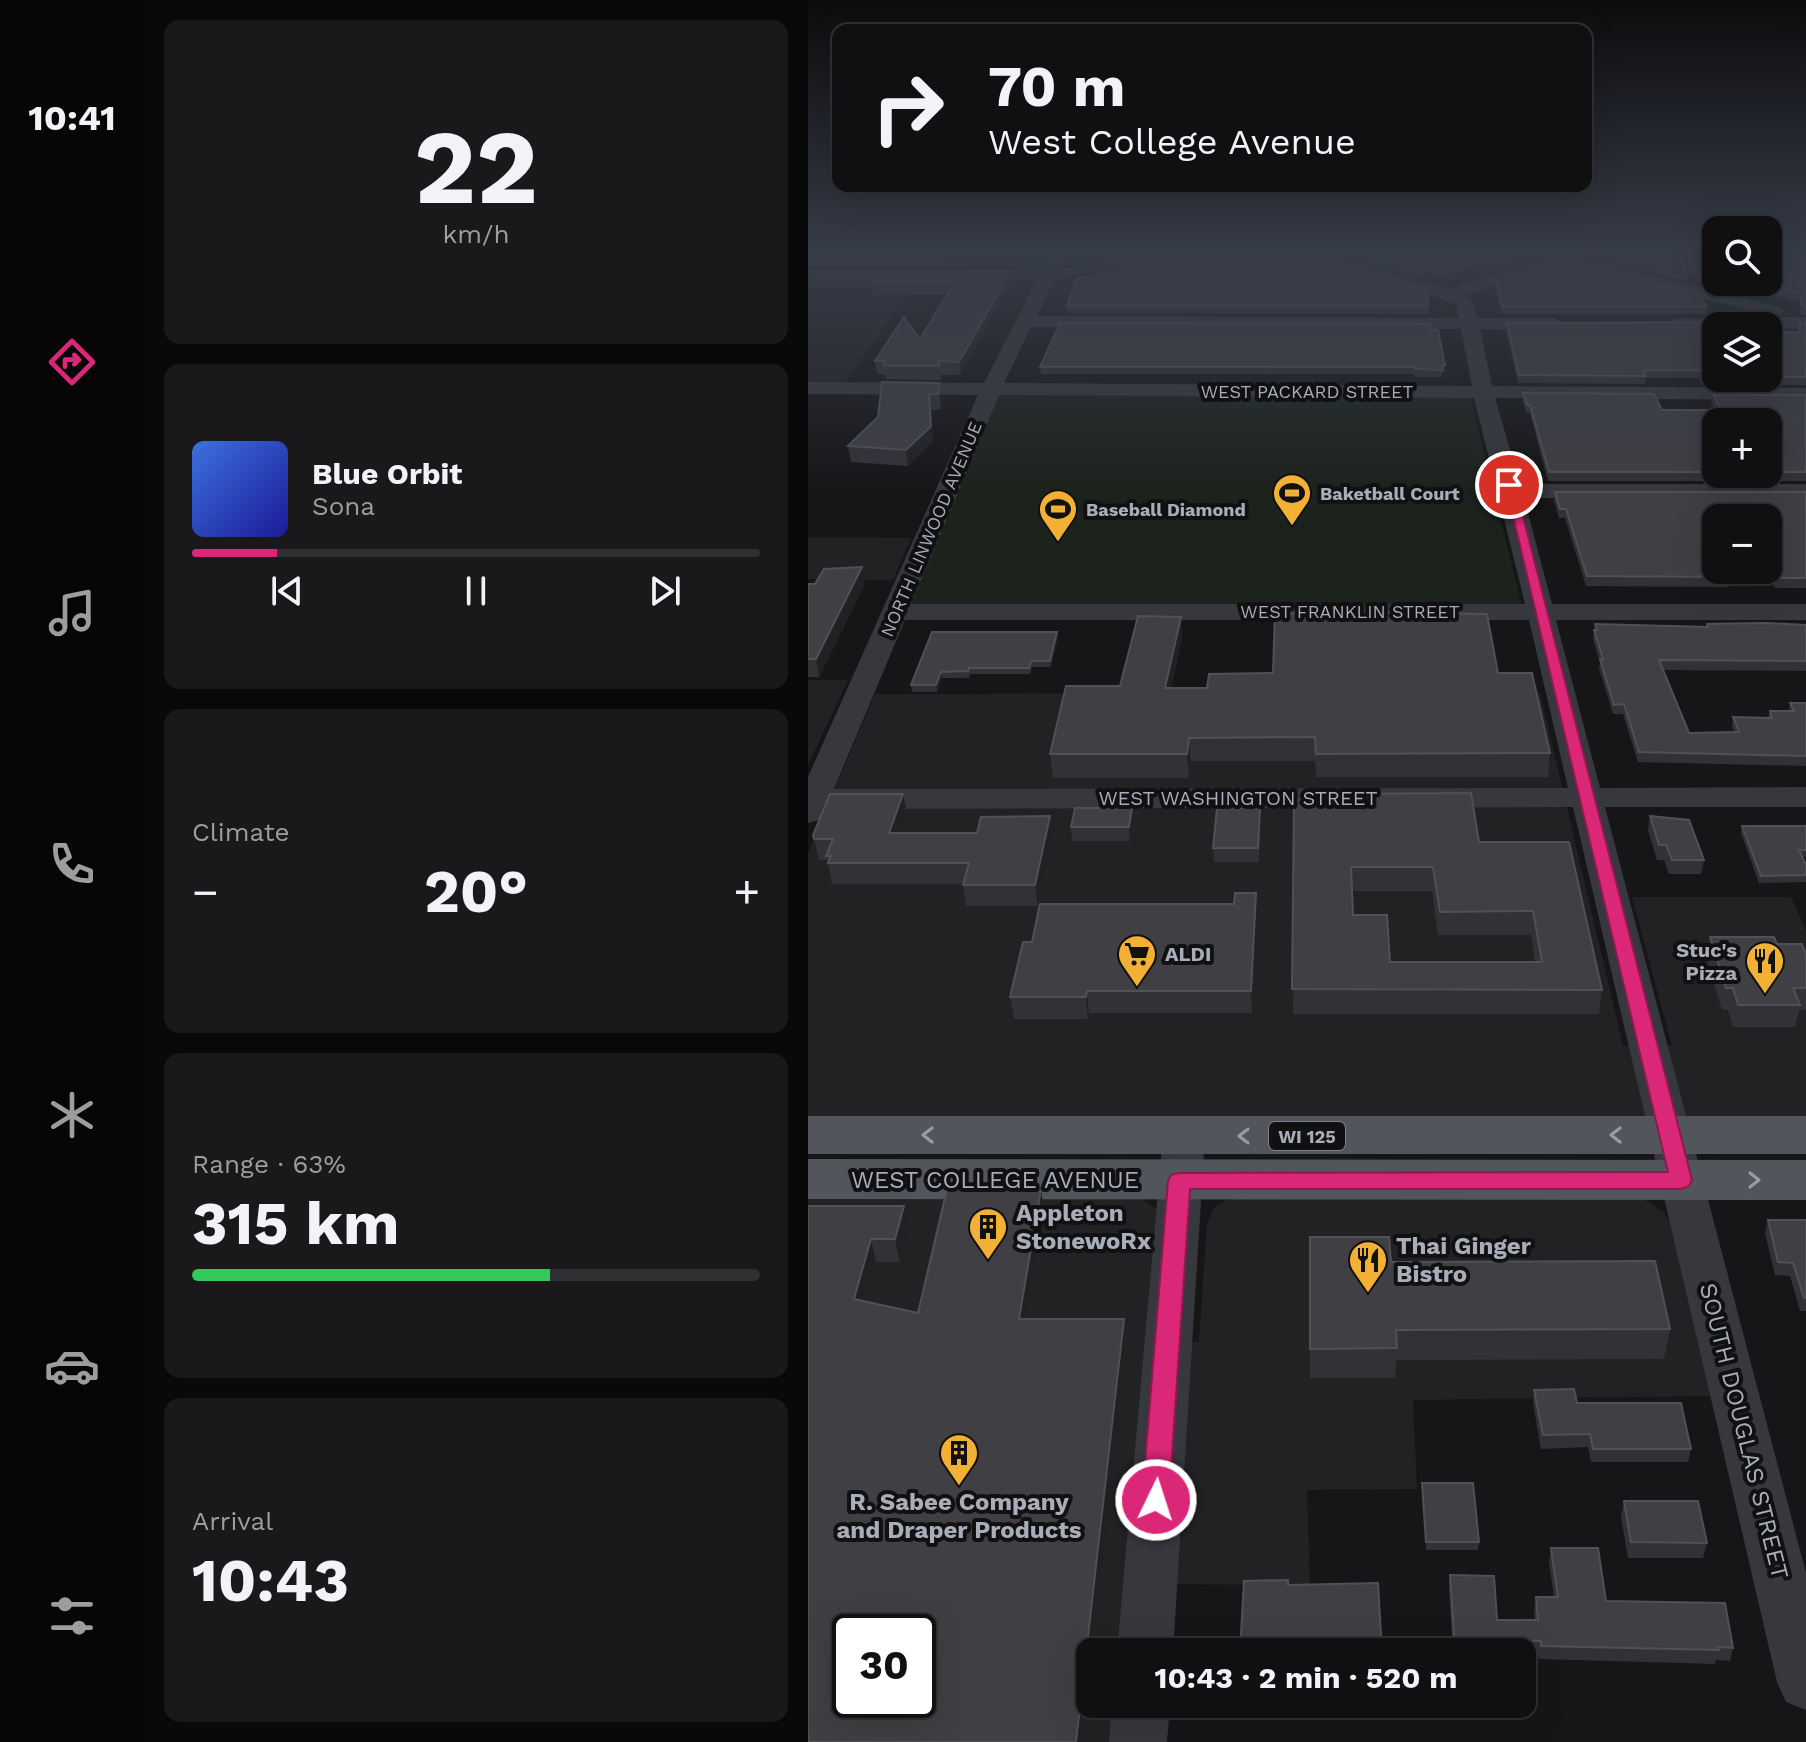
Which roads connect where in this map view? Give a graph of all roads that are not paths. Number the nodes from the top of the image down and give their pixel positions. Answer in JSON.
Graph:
{"nodes":[{"id":1,"x":1021,"y":330,"type":"edge"},
{"id":2,"x":1470,"y":330,"type":"edge"},
{"id":3,"x":808,"y":388,"type":"edge"},
{"id":4,"x":991,"y":389,"type":"junction"},
{"id":5,"x":1483,"y":392,"type":"junction"},
{"id":6,"x":1806,"y":394,"type":"edge"},
{"id":7,"x":1511,"y":491,"type":"junction"},
{"id":8,"x":1806,"y":491,"type":"edge"},
{"id":9,"x":895,"y":612,"type":"junction"},
{"id":10,"x":1541,"y":612,"type":"junction"},
{"id":11,"x":1806,"y":612,"type":"edge"},
{"id":12,"x":1585,"y":797,"type":"junction"},
{"id":13,"x":1806,"y":797,"type":"edge"},
{"id":14,"x":811,"y":806,"type":"edge"},
{"id":15,"x":808,"y":1135,"type":"edge"},
{"id":16,"x":1806,"y":1135,"type":"edge"},
{"id":17,"x":1054,"y":1136,"type":"junction"},
{"id":18,"x":1182,"y":1158,"type":"junction"},
{"id":19,"x":1675,"y":1158,"type":"junction"},
{"id":20,"x":808,"y":1179,"type":"edge"},
{"id":21,"x":946,"y":1180,"type":"junction"},
{"id":22,"x":1806,"y":1180,"type":"edge"},
{"id":23,"x":1146,"y":1638,"type":"edge"},
{"id":24,"x":1806,"y":1682,"type":"edge"},
{"id":25,"x":1140,"y":1718,"type":"edge"},
{"id":26,"x":1138,"y":1742,"type":"edge"}],
"edges":[{"from":1,"to":4,"type":"street","name":"NORTH LINWOOD AVENUE"},
{"from":2,"to":5,"type":"street","name":"SOUTH DOUGLAS STREET"},
{"from":3,"to":4,"type":"street","name":"WEST PACKARD STREET"},
{"from":4,"to":5,"type":"street","name":"WEST PACKARD STREET"},
{"from":4,"to":9,"type":"street","name":"NORTH LINWOOD AVENUE"},
{"from":5,"to":6,"type":"street","name":"WEST PACKARD STREET"},
{"from":5,"to":7,"type":"street","name":"SOUTH DOUGLAS STREET"},
{"from":7,"to":8,"type":"street"},
{"from":7,"to":10,"type":"street","name":"SOUTH DOUGLAS STREET"},
{"from":9,"to":10,"type":"street","name":"WEST FRANKLIN STREET"},
{"from":9,"to":14,"type":"street","name":"NORTH LINWOOD AVENUE"},
{"from":10,"to":11,"type":"street","name":"WEST FRANKLIN STREET"},
{"from":10,"to":12,"type":"street","name":"SOUTH DOUGLAS STREET"},
{"from":12,"to":13,"type":"street","name":"WEST WASHINGTON STREET"},
{"from":12,"to":14,"type":"street","name":"WEST WASHINGTON STREET"},
{"from":12,"to":19,"type":"street","name":"SOUTH DOUGLAS STREET"},
{"from":17,"to":15,"type":"main road","name":"WEST COLLEGE AVENUE","one_way":true},
{"from":16,"to":19,"type":"main road","name":"WEST COLLEGE AVENUE"},
{"from":17,"to":18,"type":"main road","name":"WEST COLLEGE AVENUE"},
{"from":17,"to":21,"type":"main road"},
{"from":18,"to":19,"type":"main road","name":"WEST COLLEGE AVENUE"},
{"from":18,"to":21,"type":"main road","name":"WEST COLLEGE AVENUE"},
{"from":18,"to":23,"type":"street"},
{"from":19,"to":22,"type":"main road","name":"WEST COLLEGE AVENUE","one_way":true},
{"from":19,"to":24,"type":"street","name":"SOUTH DOUGLAS STREET"},
{"from":20,"to":21,"type":"main road","name":"WEST COLLEGE AVENUE"},
{"from":25,"to":26,"type":"street"}]}
